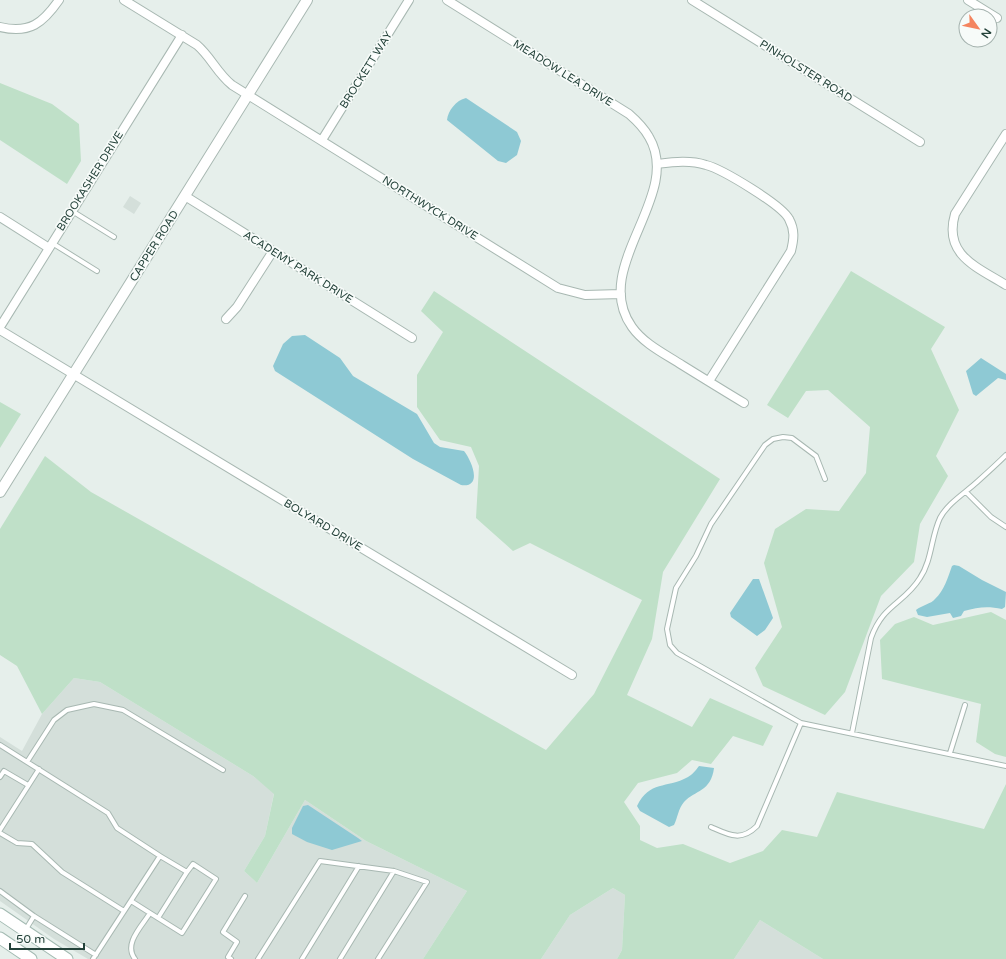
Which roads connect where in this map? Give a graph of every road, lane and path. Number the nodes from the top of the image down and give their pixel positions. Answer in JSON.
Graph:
{"nodes":[{"id":1,"x":59,"y":0,"type":"edge"},
{"id":2,"x":124,"y":0,"type":"edge"},
{"id":3,"x":307,"y":0,"type":"edge"},
{"id":4,"x":409,"y":0,"type":"edge"},
{"id":5,"x":447,"y":0,"type":"edge"},
{"id":6,"x":692,"y":0,"type":"edge"},
{"id":7,"x":968,"y":0,"type":"edge"},
{"id":8,"x":981,"y":8,"type":"edge"},
{"id":9,"x":0,"y":27,"type":"edge"},
{"id":10,"x":182,"y":35,"type":"junction"},
{"id":11,"x":248,"y":94,"type":"junction"},
{"id":12,"x":1006,"y":134,"type":"edge"},
{"id":13,"x":322,"y":140,"type":"junction"},
{"id":14,"x":920,"y":142,"type":"dead end"},
{"id":15,"x":1003,"y":145,"type":"edge"},
{"id":16,"x":657,"y":164,"type":"junction"},
{"id":17,"x":185,"y":196,"type":"junction"},
{"id":18,"x":72,"y":211,"type":"junction"},
{"id":19,"x":0,"y":217,"type":"edge"},
{"id":20,"x":114,"y":237,"type":"dead end"},
{"id":21,"x":50,"y":245,"type":"junction"},
{"id":22,"x":273,"y":250,"type":"junction"},
{"id":23,"x":97,"y":271,"type":"dead end"},
{"id":24,"x":1006,"y":285,"type":"edge"},
{"id":25,"x":621,"y":294,"type":"junction"},
{"id":26,"x":226,"y":319,"type":"dead end"},
{"id":27,"x":0,"y":328,"type":"edge"},
{"id":28,"x":412,"y":338,"type":"dead end"},
{"id":29,"x":74,"y":374,"type":"junction"},
{"id":30,"x":709,"y":382,"type":"junction"},
{"id":31,"x":744,"y":403,"type":"dead end"},
{"id":32,"x":1006,"y":455,"type":"edge"},
{"id":33,"x":825,"y":479,"type":"dead end"},
{"id":34,"x":0,"y":492,"type":"edge"},
{"id":35,"x":966,"y":492,"type":"junction"},
{"id":36,"x":1006,"y":527,"type":"edge"},
{"id":37,"x":572,"y":675,"type":"dead end"},
{"id":38,"x":964,"y":705,"type":"dead end"},
{"id":39,"x":802,"y":723,"type":"junction"},
{"id":40,"x":852,"y":733,"type":"junction"},
{"id":41,"x":0,"y":745,"type":"edge"},
{"id":42,"x":950,"y":753,"type":"junction"},
{"id":43,"x":27,"y":762,"type":"junction"},
{"id":44,"x":1006,"y":766,"type":"edge"},
{"id":45,"x":39,"y":769,"type":"junction"},
{"id":46,"x":223,"y":770,"type":"dead end"},
{"id":47,"x":0,"y":777,"type":"edge"},
{"id":48,"x":28,"y":786,"type":"junction"},
{"id":49,"x":711,"y":827,"type":"dead end"},
{"id":50,"x":0,"y":831,"type":"edge"},
{"id":51,"x":160,"y":856,"type":"junction"},
{"id":52,"x":359,"y":866,"type":"junction"},
{"id":53,"x":394,"y":871,"type":"junction"},
{"id":54,"x":187,"y":872,"type":"junction"},
{"id":55,"x":0,"y":892,"type":"edge"},
{"id":56,"x":245,"y":896,"type":"dead end"},
{"id":57,"x":131,"y":901,"type":"junction"},
{"id":58,"x":124,"y":911,"type":"junction"},
{"id":59,"x":150,"y":913,"type":"junction"},
{"id":60,"x":0,"y":914,"type":"edge"},
{"id":61,"x":34,"y":916,"type":"junction"},
{"id":62,"x":158,"y":918,"type":"junction"},
{"id":63,"x":24,"y":931,"type":"junction"},
{"id":64,"x":0,"y":938,"type":"edge"},
{"id":65,"x":95,"y":957,"type":"edge"},
{"id":66,"x":31,"y":959,"type":"edge"},
{"id":67,"x":67,"y":959,"type":"edge"},
{"id":68,"x":135,"y":959,"type":"edge"},
{"id":69,"x":231,"y":959,"type":"edge"},
{"id":70,"x":258,"y":959,"type":"edge"},
{"id":71,"x":302,"y":959,"type":"edge"},
{"id":72,"x":340,"y":959,"type":"edge"},
{"id":73,"x":378,"y":959,"type":"edge"}],
"edges":[{"from":1,"to":9,"type":"street"},
{"from":2,"to":10,"type":"street","name":"NORTHWYCK DRIVE"},
{"from":3,"to":11,"type":"street","name":"CAPPER ROAD"},
{"from":4,"to":13,"type":"street","name":"BROCKETT WAY"},
{"from":5,"to":16,"type":"street","name":"MEADOW LEA DRIVE"},
{"from":6,"to":14,"type":"street","name":"PINHOLSTER ROAD"},
{"from":7,"to":8,"type":"street"},
{"from":10,"to":11,"type":"street","name":"NORTHWYCK DRIVE"},
{"from":10,"to":18,"type":"street","name":"BROOKASHER DRIVE"},
{"from":11,"to":13,"type":"street","name":"NORTHWYCK DRIVE"},
{"from":11,"to":17,"type":"street","name":"CAPPER ROAD"},
{"from":12,"to":15,"type":"street"},
{"from":13,"to":25,"type":"street","name":"NORTHWYCK DRIVE"},
{"from":15,"to":24,"type":"street"},
{"from":16,"to":25,"type":"street"},
{"from":16,"to":30,"type":"street"},
{"from":17,"to":22,"type":"street","name":"ACADEMY PARK DRIVE"},
{"from":17,"to":29,"type":"street","name":"CAPPER ROAD"},
{"from":18,"to":20,"type":"lane"},
{"from":18,"to":21,"type":"street","name":"BROOKASHER DRIVE"},
{"from":19,"to":21,"type":"street"},
{"from":21,"to":23,"type":"lane"},
{"from":21,"to":27,"type":"street","name":"BROOKASHER DRIVE"},
{"from":22,"to":26,"type":"street"},
{"from":22,"to":28,"type":"street","name":"ACADEMY PARK DRIVE"},
{"from":25,"to":30,"type":"street"},
{"from":27,"to":29,"type":"street","name":"BOLYARD DRIVE"},
{"from":29,"to":34,"type":"street","name":"CAPPER ROAD"},
{"from":29,"to":37,"type":"street","name":"BOLYARD DRIVE"},
{"from":30,"to":31,"type":"street"},
{"from":32,"to":35,"type":"lane"},
{"from":33,"to":39,"type":"lane"},
{"from":35,"to":36,"type":"lane"},
{"from":35,"to":40,"type":"lane"},
{"from":38,"to":42,"type":"lane"},
{"from":39,"to":40,"type":"lane"},
{"from":39,"to":49,"type":"lane"},
{"from":40,"to":42,"type":"lane"},
{"from":41,"to":43,"type":"lane"},
{"from":42,"to":44,"type":"lane"},
{"from":43,"to":45,"type":"lane"},
{"from":43,"to":46,"type":"lane"},
{"from":45,"to":48,"type":"lane"},
{"from":45,"to":51,"type":"lane"},
{"from":47,"to":48,"type":"lane"},
{"from":48,"to":50,"type":"lane"},
{"from":50,"to":58,"type":"lane"},
{"from":51,"to":54,"type":"lane"},
{"from":51,"to":57,"type":"lane"},
{"from":52,"to":53,"type":"lane"},
{"from":52,"to":70,"type":"lane"},
{"from":52,"to":71,"type":"lane"},
{"from":53,"to":72,"type":"lane"},
{"from":53,"to":73,"type":"lane"},
{"from":54,"to":62,"type":"lane"},
{"from":54,"to":62,"type":"lane"},
{"from":55,"to":61,"type":"lane"},
{"from":56,"to":69,"type":"lane"},
{"from":57,"to":58,"type":"lane"},
{"from":57,"to":59,"type":"lane"},
{"from":58,"to":65,"type":"lane"},
{"from":59,"to":62,"type":"lane"},
{"from":59,"to":68,"type":"lane"},
{"from":60,"to":63,"type":"main road"},
{"from":61,"to":63,"type":"lane"},
{"from":61,"to":65,"type":"lane"},
{"from":63,"to":67,"type":"main road"},
{"from":64,"to":66,"type":"main road"}]}
